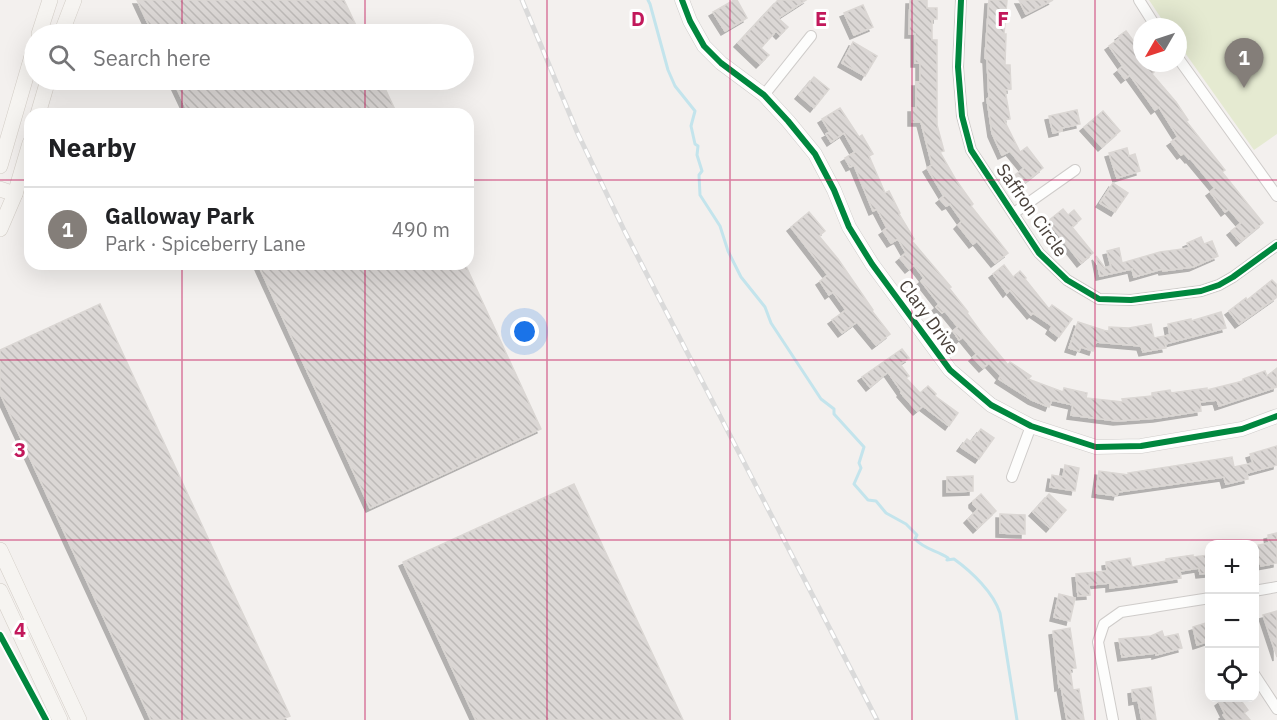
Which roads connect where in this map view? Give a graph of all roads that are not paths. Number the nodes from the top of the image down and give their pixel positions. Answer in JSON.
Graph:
{"nodes":[{"id":1,"x":50,"y":0,"type":"edge"},
{"id":2,"x":74,"y":0,"type":"edge"},
{"id":3,"x":682,"y":0,"type":"edge"},
{"id":4,"x":961,"y":0,"type":"edge"},
{"id":5,"x":1139,"y":0,"type":"edge"},
{"id":6,"x":1150,"y":18,"type":"edge"},
{"id":7,"x":42,"y":24,"type":"edge"},
{"id":8,"x":65,"y":24,"type":"edge"},
{"id":9,"x":812,"y":36,"type":"dead end"},
{"id":10,"x":1187,"y":71,"type":"edge"},
{"id":11,"x":24,"y":83,"type":"edge"},
{"id":12,"x":45,"y":90,"type":"edge"},
{"id":13,"x":764,"y":95,"type":"junction"},
{"id":14,"x":40,"y":108,"type":"edge"},
{"id":15,"x":24,"y":163,"type":"edge"},
{"id":16,"x":0,"y":166,"type":"edge"},
{"id":17,"x":1076,"y":170,"type":"dead end"},
{"id":18,"x":0,"y":189,"type":"edge"},
{"id":19,"x":15,"y":194,"type":"junction"},
{"id":20,"x":1277,"y":196,"type":"edge"},
{"id":21,"x":1014,"y":213,"type":"junction"},
{"id":22,"x":0,"y":229,"type":"edge"},
{"id":23,"x":1277,"y":246,"type":"edge"},
{"id":24,"x":1277,"y":416,"type":"edge"},
{"id":25,"x":1031,"y":426,"type":"junction"},
{"id":26,"x":1012,"y":477,"type":"dead end"},
{"id":27,"x":0,"y":550,"type":"edge"},
{"id":28,"x":1277,"y":587,"type":"edge"},
{"id":29,"x":1259,"y":590,"type":"edge"},
{"id":30,"x":0,"y":591,"type":"edge"},
{"id":31,"x":1205,"y":599,"type":"edge"},
{"id":32,"x":1259,"y":682,"type":"edge"},
{"id":33,"x":1277,"y":709,"type":"edge"},
{"id":34,"x":60,"y":720,"type":"edge"},
{"id":35,"x":79,"y":720,"type":"edge"},
{"id":36,"x":1113,"y":720,"type":"edge"}],
"edges":[{"from":1,"to":7,"type":"main road"},
{"from":2,"to":8,"type":"main road"},
{"from":3,"to":13,"type":"street","name":"Clary Drive"},
{"from":4,"to":21,"type":"street","name":"Saffron Circle"},
{"from":5,"to":6,"type":"street"},
{"from":9,"to":13,"type":"street"},
{"from":10,"to":20,"type":"street"},
{"from":11,"to":16,"type":"main road"},
{"from":12,"to":14,"type":"main road"},
{"from":13,"to":25,"type":"street","name":"Clary Drive"},
{"from":15,"to":19,"type":"main road"},
{"from":17,"to":21,"type":"street"},
{"from":18,"to":19,"type":"main road"},
{"from":19,"to":22,"type":"main road"},
{"from":21,"to":23,"type":"street","name":"Saffron Circle"},
{"from":24,"to":25,"type":"street","name":"Clary Drive"},
{"from":25,"to":26,"type":"street"},
{"from":27,"to":35,"type":"main road"},
{"from":28,"to":29,"type":"street"},
{"from":30,"to":34,"type":"main road"},
{"from":31,"to":36,"type":"street"},
{"from":32,"to":33,"type":"street"}]}
